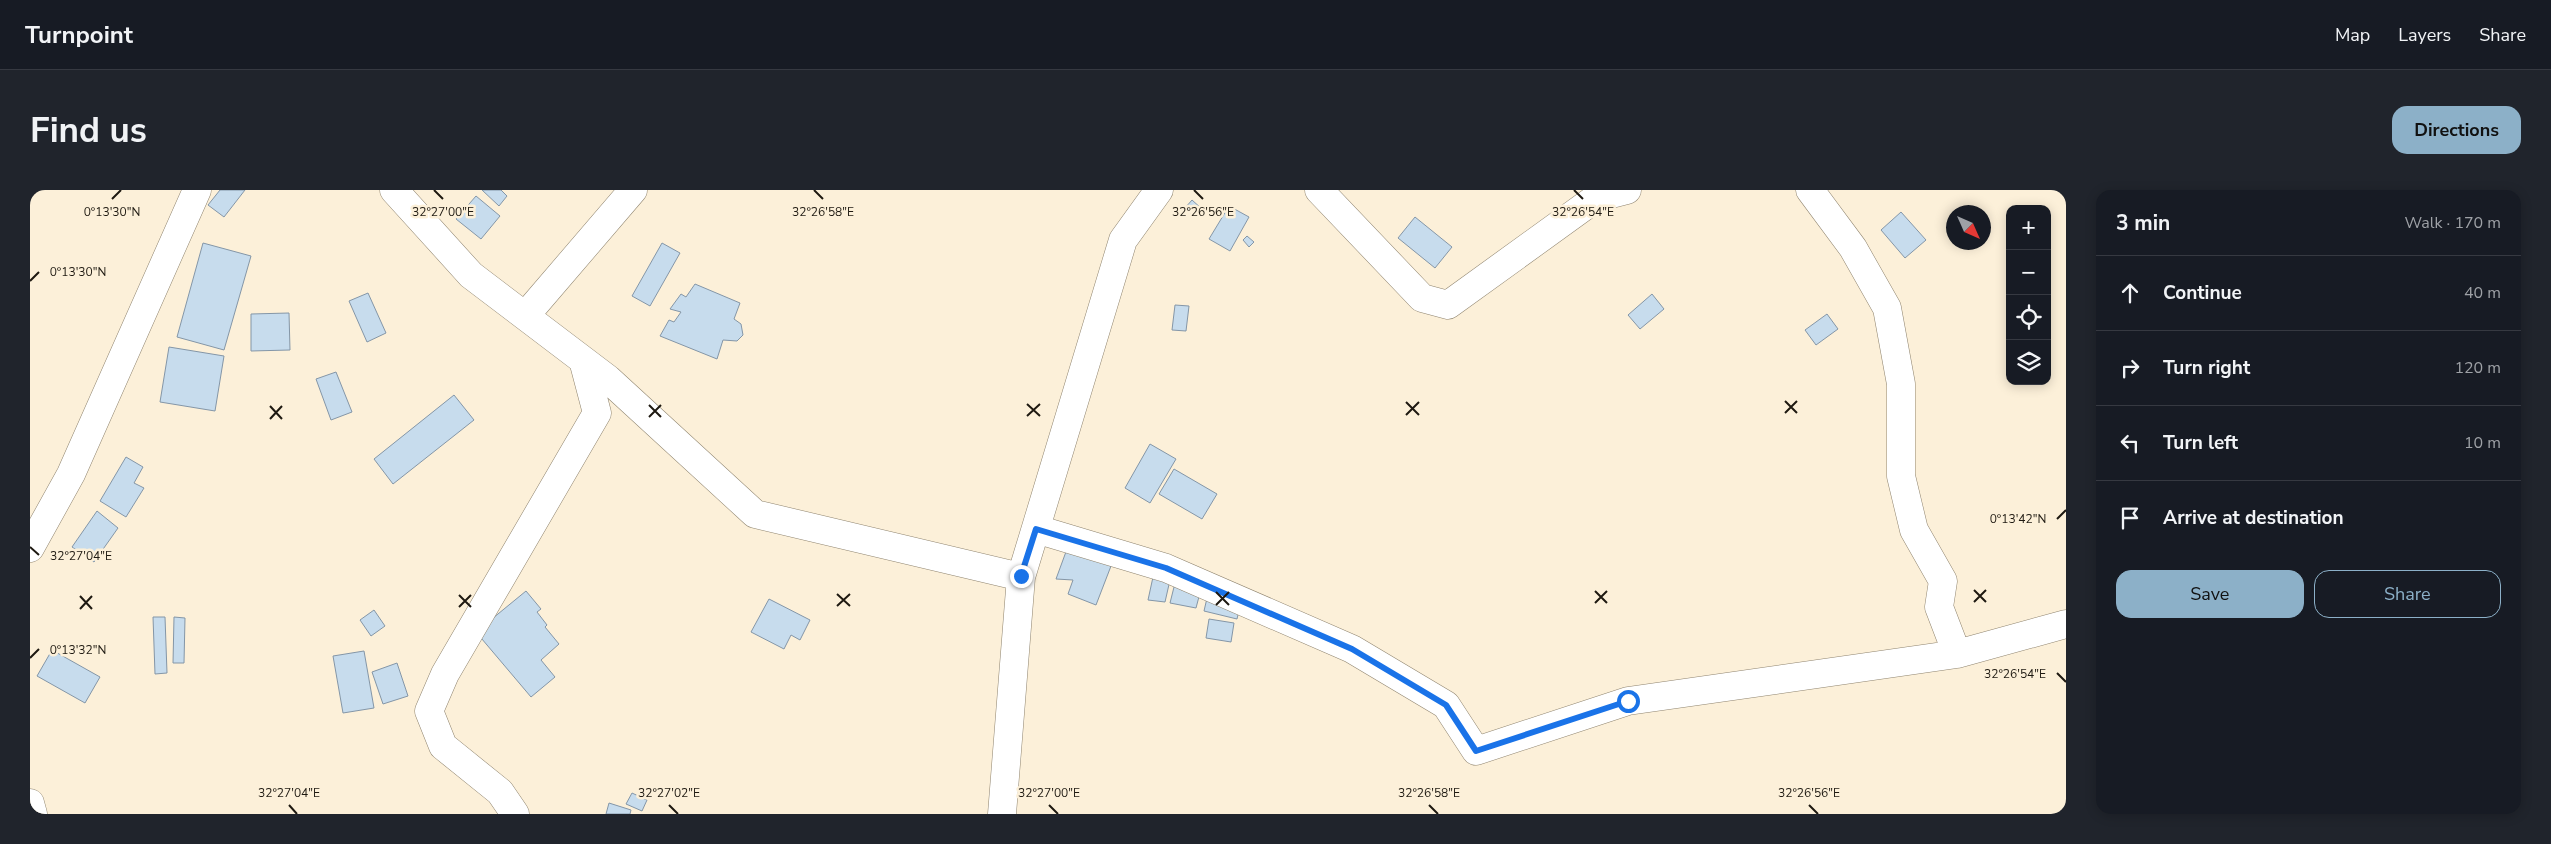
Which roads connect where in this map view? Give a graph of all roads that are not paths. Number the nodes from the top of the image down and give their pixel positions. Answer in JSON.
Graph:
{"nodes":[{"id":1,"x":198,"y":190,"type":"edge"},
{"id":2,"x":394,"y":190,"type":"edge"},
{"id":3,"x":633,"y":190,"type":"edge"},
{"id":4,"x":1159,"y":190,"type":"edge"},
{"id":5,"x":1318,"y":190,"type":"edge"},
{"id":6,"x":1627,"y":190,"type":"edge"},
{"id":7,"x":1810,"y":190,"type":"edge"},
{"id":8,"x":525,"y":316,"type":"junction"},
{"id":9,"x":583,"y":360,"type":"junction"},
{"id":10,"x":1036,"y":529,"type":"junction"},
{"id":11,"x":30,"y":548,"type":"edge"},
{"id":12,"x":1021,"y":576,"type":"junction"},
{"id":13,"x":2066,"y":624,"type":"edge"},
{"id":14,"x":1957,"y":654,"type":"junction"},
{"id":15,"x":30,"y":803,"type":"edge"},
{"id":16,"x":32,"y":814,"type":"edge"},
{"id":17,"x":514,"y":814,"type":"edge"},
{"id":18,"x":1002,"y":814,"type":"edge"}],
"edges":[{"from":1,"to":11,"type":"street"},
{"from":2,"to":8,"type":"street"},
{"from":3,"to":8,"type":"street"},
{"from":4,"to":10,"type":"street"},
{"from":5,"to":6,"type":"street"},
{"from":7,"to":14,"type":"street"},
{"from":8,"to":9,"type":"street"},
{"from":9,"to":12,"type":"street"},
{"from":9,"to":17,"type":"street"},
{"from":10,"to":12,"type":"street"},
{"from":10,"to":14,"type":"street"},
{"from":12,"to":18,"type":"street"},
{"from":13,"to":14,"type":"street"},
{"from":15,"to":16,"type":"street"}]}
